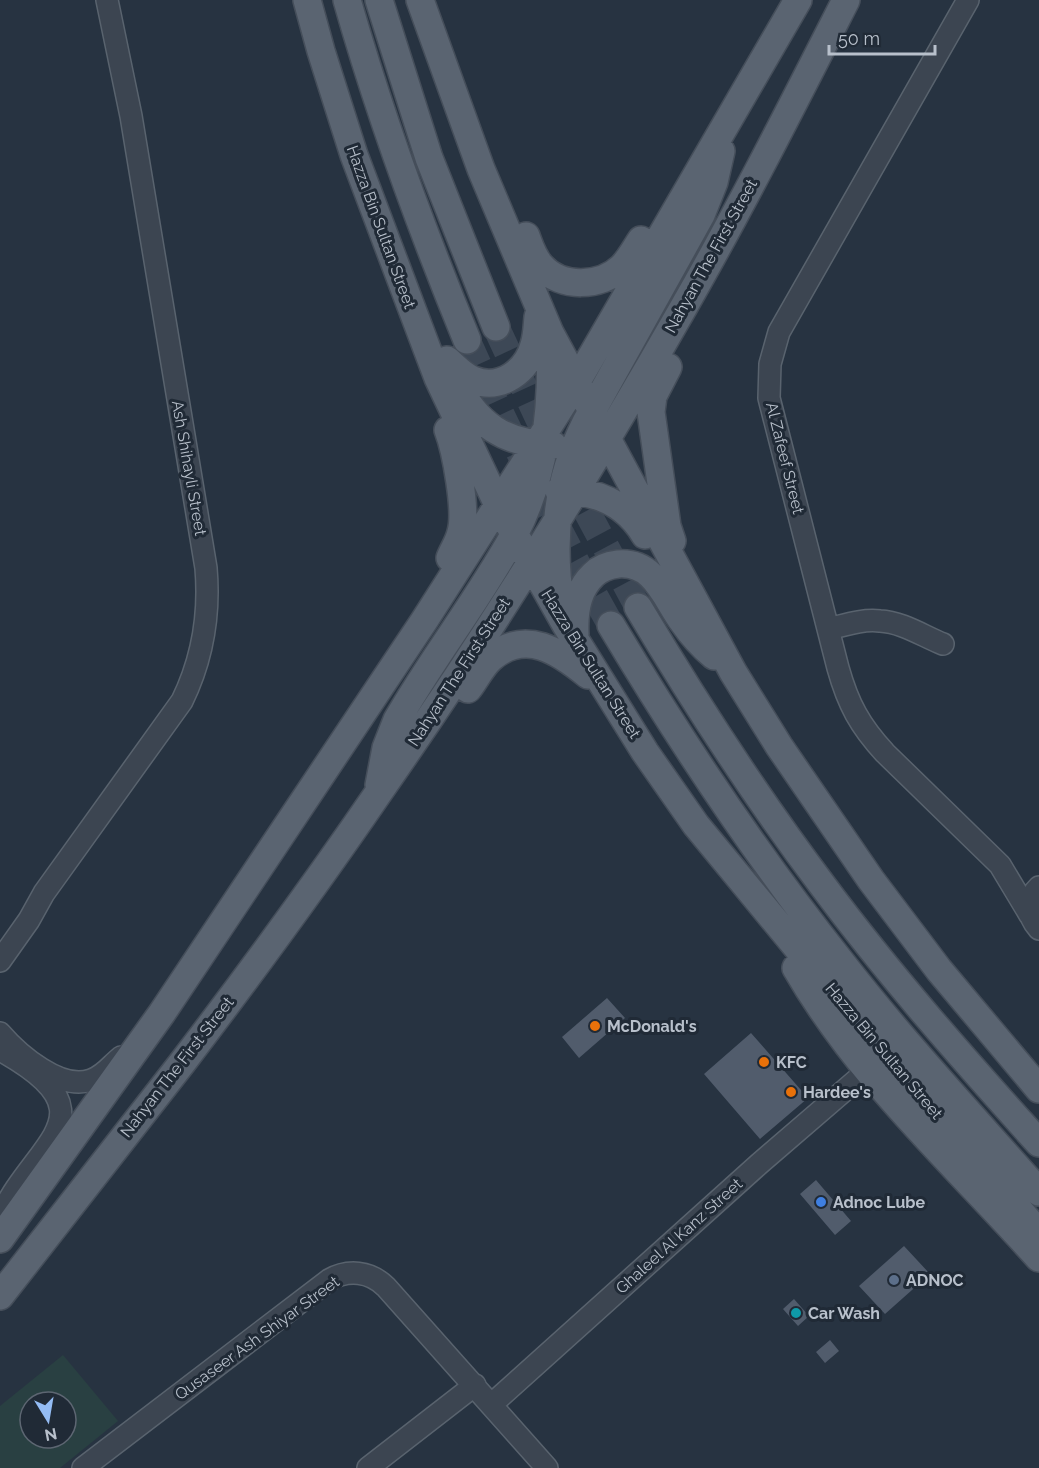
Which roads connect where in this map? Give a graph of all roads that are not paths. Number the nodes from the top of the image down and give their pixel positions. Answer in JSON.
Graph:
{"nodes":[{"id":1,"x":107,"y":0,"type":"edge"},
{"id":2,"x":307,"y":0,"type":"edge"},
{"id":3,"x":346,"y":0,"type":"edge"},
{"id":4,"x":379,"y":0,"type":"edge"},
{"id":5,"x":420,"y":0,"type":"edge"},
{"id":6,"x":798,"y":0,"type":"edge"},
{"id":7,"x":846,"y":0,"type":"edge"},
{"id":8,"x":968,"y":0,"type":"edge"},
{"id":9,"x":723,"y":129,"type":"junction"},
{"id":10,"x":481,"y":168,"type":"junction"},
{"id":11,"x":693,"y":181,"type":"junction"},
{"id":12,"x":538,"y":309,"type":"junction"},
{"id":13,"x":683,"y":309,"type":"junction"},
{"id":14,"x":496,"y":327,"type":"tunnel mouth"},
{"id":15,"x":550,"y":333,"type":"junction"},
{"id":16,"x":467,"y":340,"type":"tunnel mouth"},
{"id":17,"x":435,"y":351,"type":"junction"},
{"id":18,"x":576,"y":383,"type":"junction"},
{"id":19,"x":604,"y":428,"type":"junction"},
{"id":20,"x":542,"y":440,"type":"junction"},
{"id":21,"x":577,"y":442,"type":"junction"},
{"id":22,"x":569,"y":491,"type":"junction"},
{"id":23,"x":529,"y":496,"type":"junction"},
{"id":24,"x":496,"y":512,"type":"junction"},
{"id":25,"x":557,"y":522,"type":"junction"},
{"id":26,"x":514,"y":534,"type":"junction"},
{"id":27,"x":531,"y":563,"type":"junction"},
{"id":28,"x":444,"y":589,"type":"junction"},
{"id":29,"x":638,"y":607,"type":"tunnel mouth"},
{"id":30,"x":611,"y":625,"type":"tunnel mouth"},
{"id":31,"x":828,"y":629,"type":"junction"},
{"id":32,"x":571,"y":634,"type":"junction"},
{"id":33,"x":716,"y":640,"type":"junction"},
{"id":34,"x":943,"y":644,"type":"dead end"},
{"id":35,"x":734,"y":672,"type":"junction"},
{"id":36,"x":607,"y":691,"type":"junction"},
{"id":37,"x":424,"y":726,"type":"junction"},
{"id":38,"x":379,"y":793,"type":"junction"},
{"id":39,"x":1000,"y":865,"type":"junction"},
{"id":40,"x":1039,"y":881,"type":"edge"},
{"id":41,"x":1039,"y":886,"type":"edge"},
{"id":42,"x":44,"y":893,"type":"junction"},
{"id":43,"x":754,"y":895,"type":"junction"},
{"id":44,"x":1034,"y":922,"type":"edge"},
{"id":45,"x":0,"y":942,"type":"edge"},
{"id":46,"x":0,"y":961,"type":"edge"},
{"id":47,"x":0,"y":1033,"type":"edge"},
{"id":48,"x":0,"y":1050,"type":"edge"},
{"id":49,"x":135,"y":1051,"type":"junction"},
{"id":50,"x":867,"y":1071,"type":"junction"},
{"id":51,"x":1039,"y":1089,"type":"edge"},
{"id":52,"x":1039,"y":1143,"type":"edge"},
{"id":53,"x":1039,"y":1192,"type":"edge"},
{"id":54,"x":0,"y":1217,"type":"edge"},
{"id":55,"x":1039,"y":1233,"type":"edge"},
{"id":56,"x":0,"y":1239,"type":"edge"},
{"id":57,"x":1039,"y":1258,"type":"edge"},
{"id":58,"x":0,"y":1296,"type":"edge"},
{"id":59,"x":475,"y":1385,"type":"junction"},
{"id":60,"x":492,"y":1404,"type":"junction"},
{"id":61,"x":83,"y":1468,"type":"edge"},
{"id":62,"x":368,"y":1468,"type":"edge"},
{"id":63,"x":547,"y":1468,"type":"edge"}],
"edges":[{"from":1,"to":42,"type":"street","name":"Ash Shihayli Street"},
{"from":2,"to":17,"type":"main road","name":"Hazza Bin Sultan Street"},
{"from":3,"to":16,"type":"main road"},
{"from":4,"to":14,"type":"main road"},
{"from":5,"to":10,"type":"main road"},
{"from":6,"to":9,"type":"main road"},
{"from":7,"to":13,"type":"main road","name":"Nahyan The First Street"},
{"from":8,"to":31,"type":"street","name":"Al Zafeef Street"},
{"from":9,"to":11,"type":"main road"},
{"from":9,"to":19,"type":"main road"},
{"from":10,"to":11,"type":"main road"},
{"from":10,"to":12,"type":"main road"},
{"from":11,"to":18,"type":"main road"},
{"from":12,"to":15,"type":"main road"},
{"from":12,"to":17,"type":"main road"},
{"from":13,"to":19,"type":"main road","name":"Nahyan The First Street"},
{"from":13,"to":33,"type":"main road"},
{"from":15,"to":18,"type":"main road"},
{"from":15,"to":20,"type":"main road"},
{"from":17,"to":20,"type":"main road"},
{"from":17,"to":24,"type":"main road","name":"Hazza Bin Sultan Street"},
{"from":17,"to":28,"type":"main road"},
{"from":18,"to":19,"type":"main road"},
{"from":18,"to":20,"type":"main road"},
{"from":19,"to":21,"type":"main road"},
{"from":19,"to":22,"type":"main road","name":"Nahyan The First Street"},
{"from":19,"to":33,"type":"main road"},
{"from":20,"to":21,"type":"main road"},
{"from":20,"to":23,"type":"main road"},
{"from":20,"to":24,"type":"main road"},
{"from":21,"to":22,"type":"main road"},
{"from":22,"to":23,"type":"main road"},
{"from":22,"to":25,"type":"main road","name":"Nahyan The First Street"},
{"from":22,"to":33,"type":"main road"},
{"from":23,"to":24,"type":"main road"},
{"from":23,"to":26,"type":"main road"},
{"from":24,"to":26,"type":"main road","name":"Hazza Bin Sultan Street"},
{"from":24,"to":28,"type":"main road"},
{"from":25,"to":27,"type":"main road","name":"Nahyan The First Street"},
{"from":25,"to":32,"type":"main road"},
{"from":26,"to":27,"type":"main road","name":"Hazza Bin Sultan Street"},
{"from":26,"to":38,"type":"main road"},
{"from":27,"to":32,"type":"main road","name":"Hazza Bin Sultan Street"},
{"from":27,"to":37,"type":"main road","name":"Nahyan The First Street"},
{"from":28,"to":49,"type":"main road"},
{"from":29,"to":52,"type":"main road"},
{"from":30,"to":53,"type":"main road","name":"Hazza Bin Sultan Street"},
{"from":31,"to":34,"type":"street"},
{"from":31,"to":39,"type":"street","name":"Al Zafeef Street"},
{"from":32,"to":35,"type":"main road"},
{"from":32,"to":36,"type":"main road","name":"Hazza Bin Sultan Street"},
{"from":33,"to":35,"type":"main road"},
{"from":35,"to":51,"type":"main road"},
{"from":36,"to":37,"type":"main road"},
{"from":36,"to":43,"type":"main road","name":"Hazza Bin Sultan Street"},
{"from":37,"to":38,"type":"main road","name":"Nahyan The First Street"},
{"from":38,"to":58,"type":"main road","name":"Nahyan The First Street"},
{"from":39,"to":40,"type":"street","name":"Al Zafeef Street"},
{"from":39,"to":44,"type":"street","name":"Al Zafeef Street"},
{"from":41,"to":44,"type":"street"},
{"from":42,"to":45,"type":"street","name":"Ash Shihayli Street"},
{"from":42,"to":46,"type":"street","name":"Ash Shihayli Street"},
{"from":43,"to":50,"type":"main road"},
{"from":43,"to":55,"type":"main road","name":"Hazza Bin Sultan Street"},
{"from":47,"to":49,"type":"street"},
{"from":48,"to":54,"type":"street"},
{"from":49,"to":56,"type":"main road"},
{"from":50,"to":57,"type":"main road"},
{"from":50,"to":60,"type":"street","name":"Ghaleel Al Kanz Street"},
{"from":59,"to":60,"type":"street","name":"Qusaseer Ash Shiyar Street"},
{"from":59,"to":61,"type":"street","name":"Qusaseer Ash Shiyar Street"},
{"from":59,"to":62,"type":"street"},
{"from":60,"to":63,"type":"street","name":"Qusaseer Ash Shiyar Street"}]}
